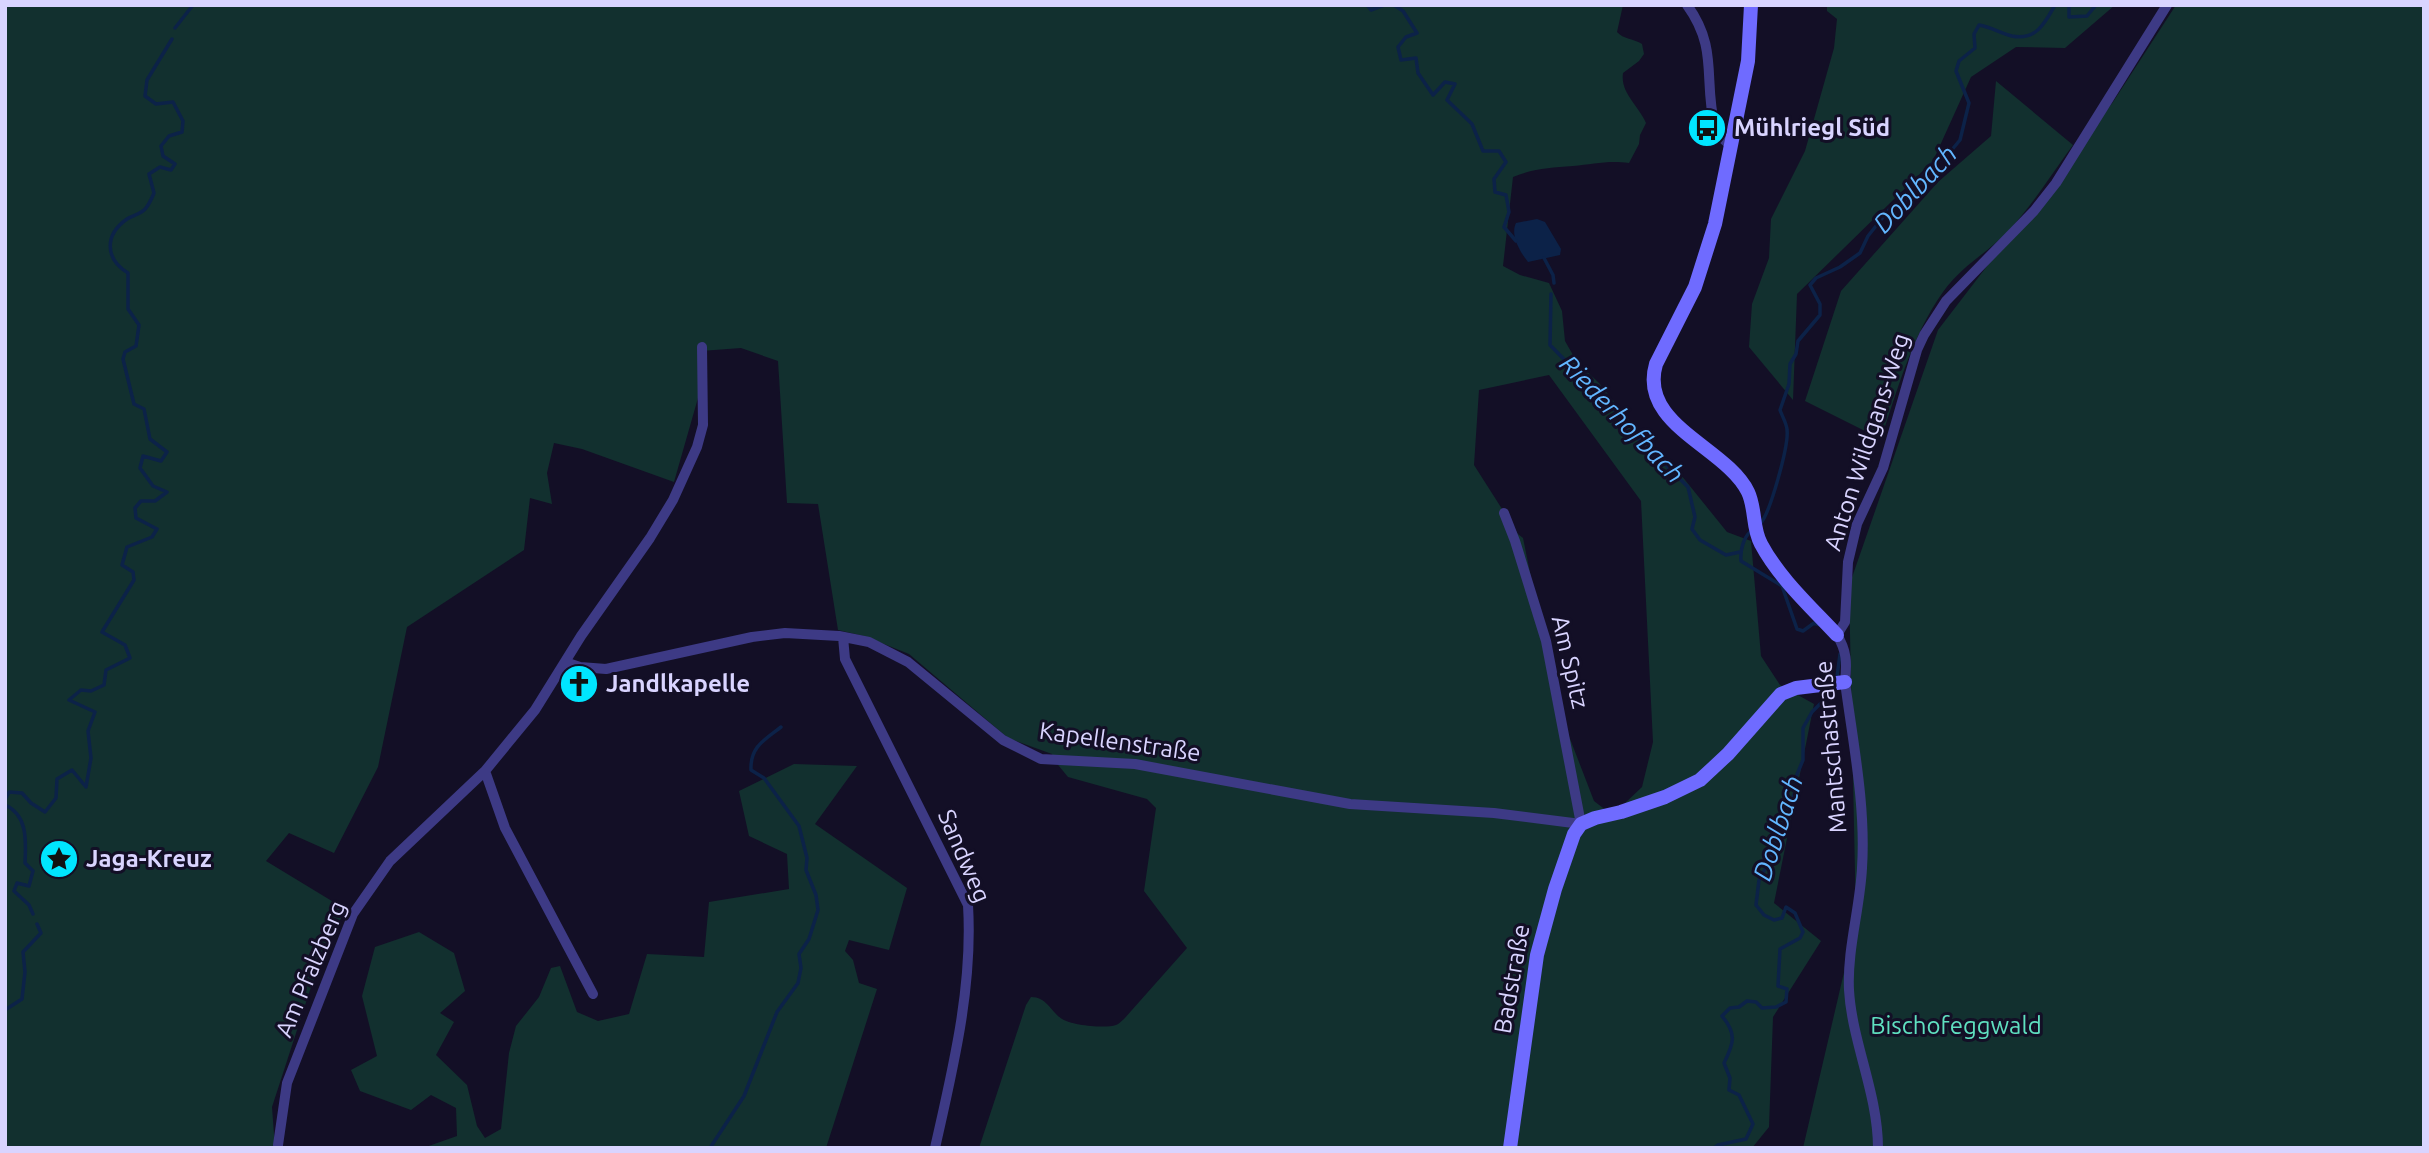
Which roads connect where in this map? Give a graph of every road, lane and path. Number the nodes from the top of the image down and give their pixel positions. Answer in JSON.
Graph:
{"nodes":[{"id":1,"x":1687,"y":5,"type":"edge"},
{"id":2,"x":1751,"y":5,"type":"edge"},
{"id":3,"x":2166,"y":5,"type":"edge"},
{"id":4,"x":1730,"y":145,"type":"junction"},
{"id":5,"x":702,"y":347,"type":"dead end"},
{"id":6,"x":1503,"y":513,"type":"dead end"},
{"id":7,"x":1837,"y":635,"type":"junction"},
{"id":8,"x":843,"y":637,"type":"junction"},
{"id":9,"x":565,"y":662,"type":"junction"},
{"id":10,"x":1845,"y":682,"type":"junction"},
{"id":11,"x":485,"y":771,"type":"junction"},
{"id":12,"x":1581,"y":824,"type":"junction"},
{"id":13,"x":593,"y":993,"type":"dead end"},
{"id":14,"x":278,"y":1145,"type":"dead end"},
{"id":15,"x":935,"y":1148,"type":"edge"},
{"id":16,"x":1510,"y":1148,"type":"edge"},
{"id":17,"x":1878,"y":1148,"type":"edge"}],
"edges":[{"from":1,"to":4,"type":"street"},
{"from":2,"to":4,"type":"street","name":"Mantschastraße"},
{"from":3,"to":7,"type":"street","name":"Anton Wildgans-Weg"},
{"from":4,"to":7,"type":"street","name":"Mantschastraße"},
{"from":5,"to":9,"type":"street"},
{"from":6,"to":12,"type":"street","name":"Am Spitz"},
{"from":7,"to":10,"type":"street","name":"Mantschastraße"},
{"from":8,"to":9,"type":"street","name":"Kapellenstraße"},
{"from":8,"to":12,"type":"street","name":"Kapellenstraße"},
{"from":8,"to":15,"type":"street","name":"Sandweg"},
{"from":9,"to":11,"type":"street","name":"Am Pfalzberg"},
{"from":10,"to":12,"type":"street","name":"Kapellenstraße"},
{"from":10,"to":17,"type":"street","name":"Mantschastraße"},
{"from":11,"to":13,"type":"street"},
{"from":11,"to":14,"type":"street","name":"Am Pfalzberg"},
{"from":12,"to":16,"type":"street","name":"Badstraße"}]}
